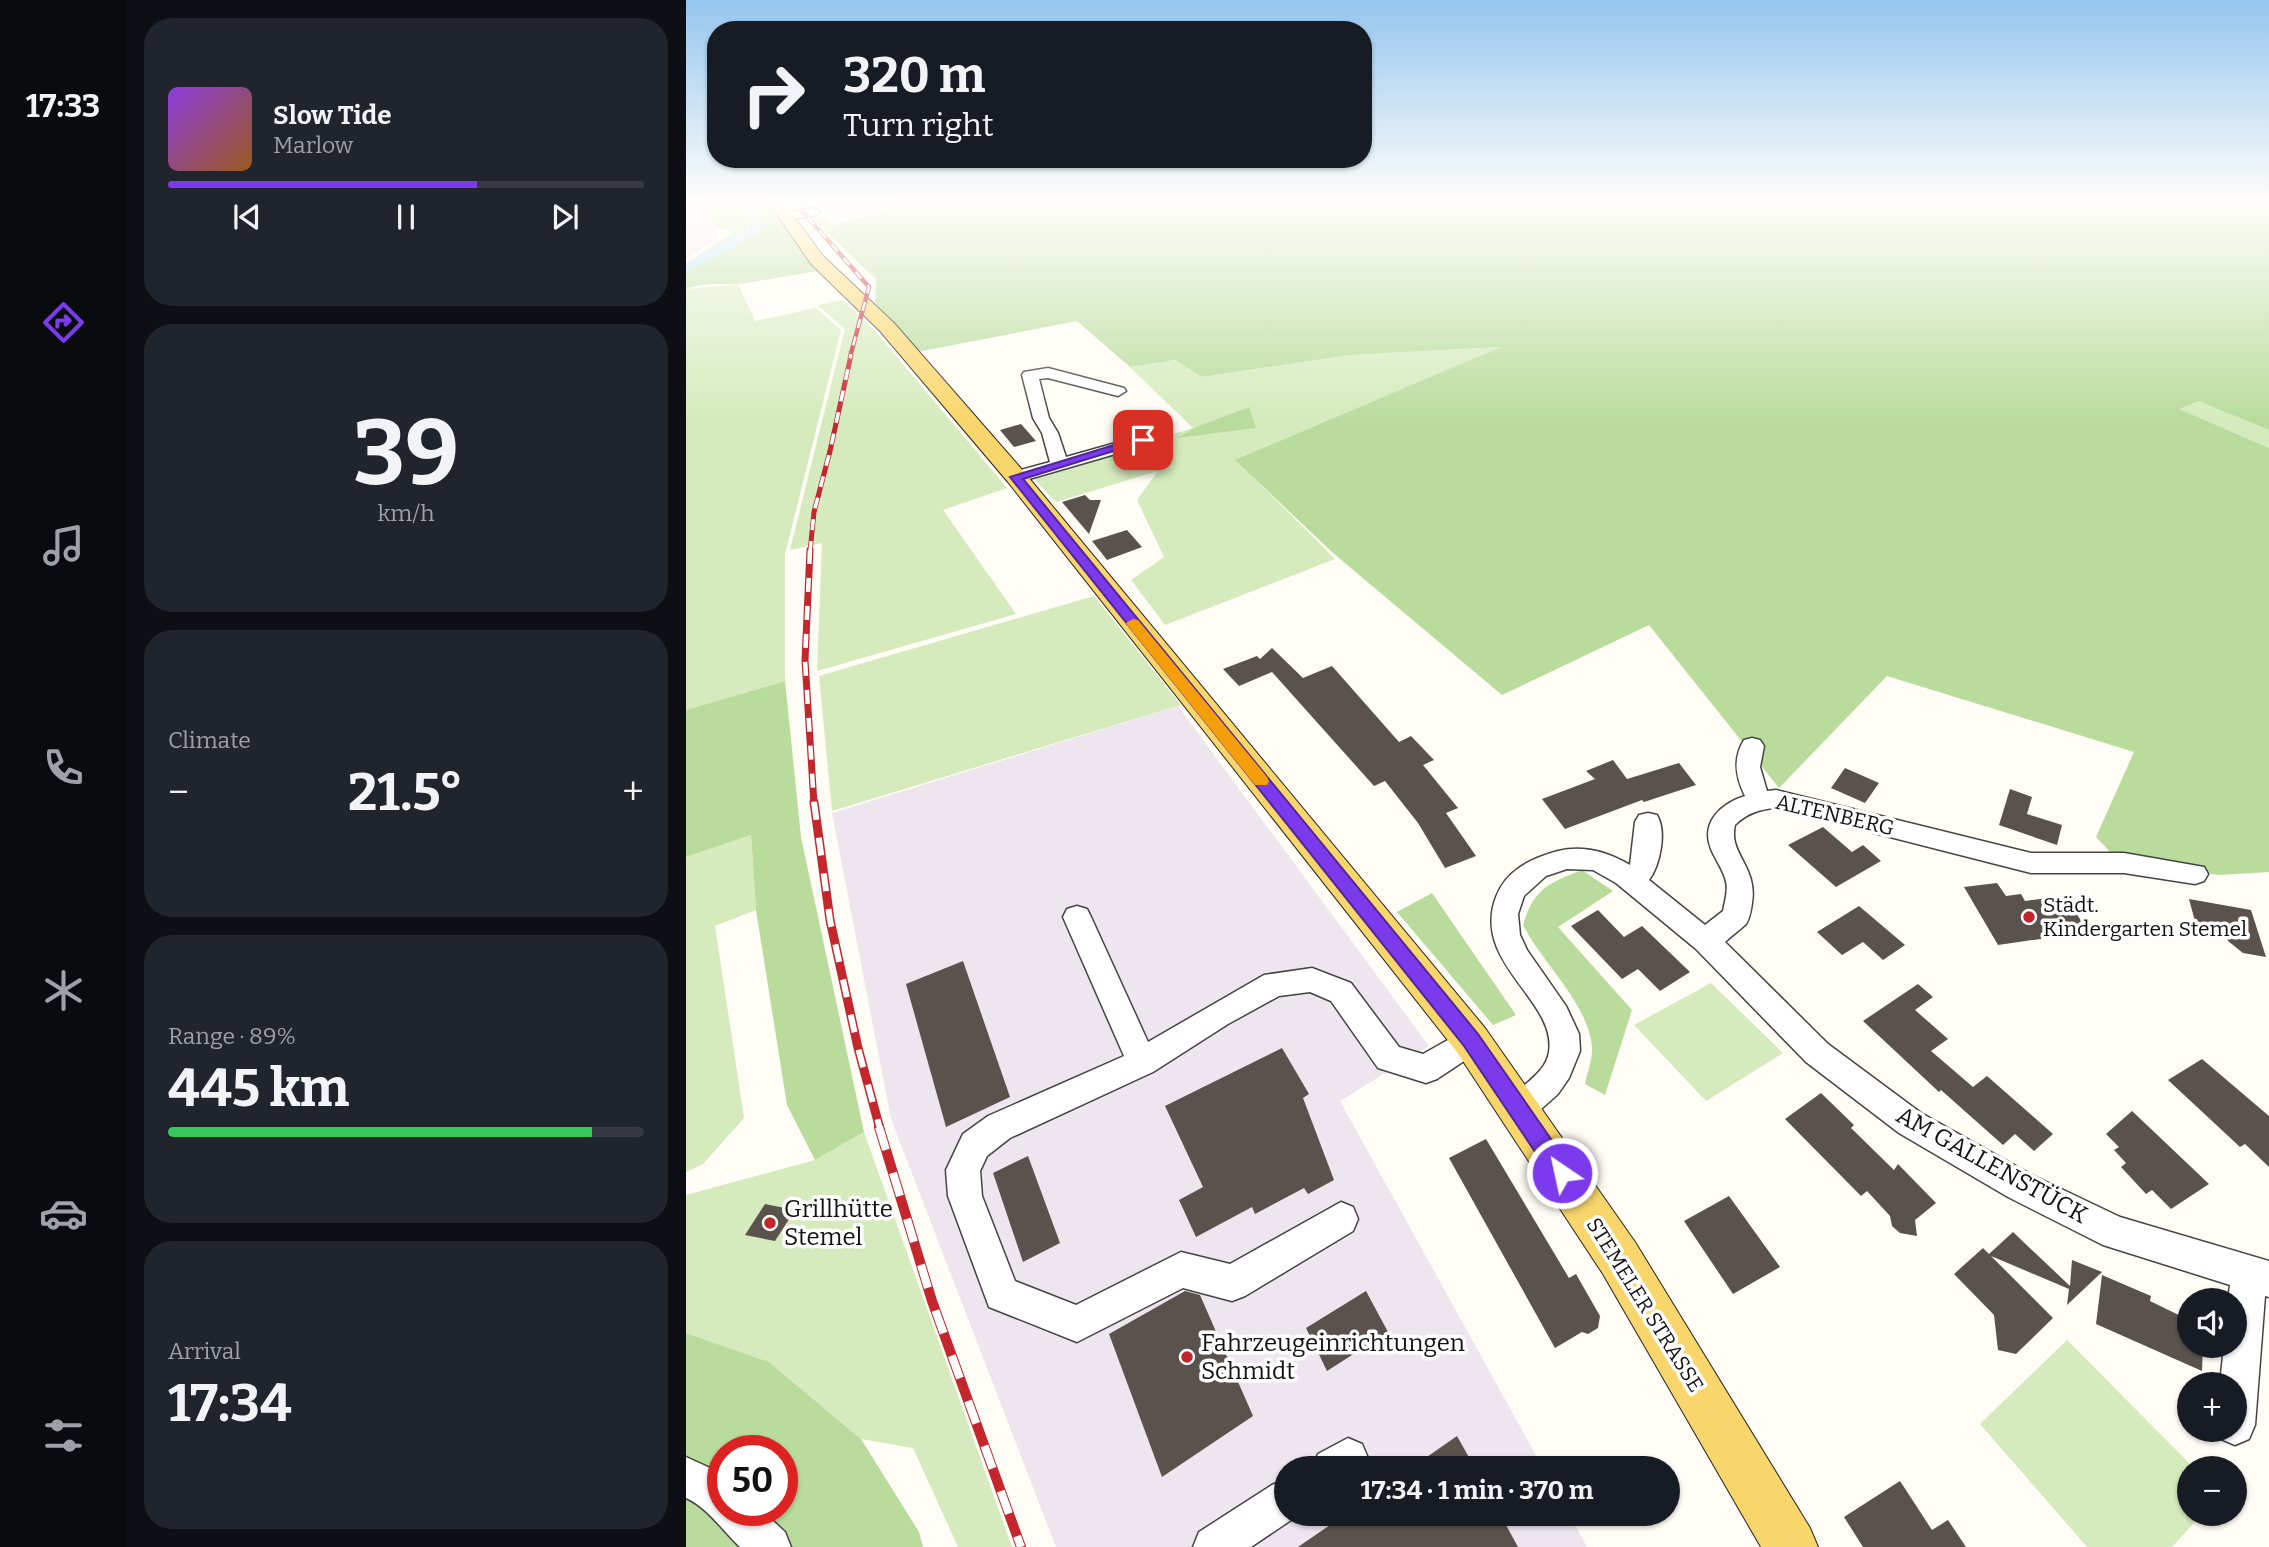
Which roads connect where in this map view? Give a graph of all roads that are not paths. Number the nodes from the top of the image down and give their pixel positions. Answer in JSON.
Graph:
{"nodes":[{"id":1,"x":834,"y":276,"type":"edge"},
{"id":2,"x":1016,"y":363,"type":"dead end"},
{"id":3,"x":1030,"y":375,"type":"junction"},
{"id":4,"x":1118,"y":391,"type":"dead end"},
{"id":5,"x":1143,"y":440,"type":"dead end"},
{"id":6,"x":1059,"y":464,"type":"junction"},
{"id":7,"x":1016,"y":477,"type":"junction"},
{"id":8,"x":1752,"y":746,"type":"dead end"},
{"id":9,"x":1759,"y":799,"type":"junction"},
{"id":10,"x":1648,"y":822,"type":"dead end"},
{"id":11,"x":2195,"y":874,"type":"dead end"},
{"id":12,"x":1633,"y":880,"type":"junction"},
{"id":13,"x":1077,"y":917,"type":"dead end"},
{"id":14,"x":1706,"y":941,"type":"junction"},
{"id":15,"x":1471,"y":1040,"type":"junction"},
{"id":16,"x":1142,"y":1062,"type":"junction"},
{"id":17,"x":1519,"y":1109,"type":"junction"},
{"id":18,"x":1341,"y":1219,"type":"dead end"},
{"id":19,"x":2259,"y":1277,"type":"edge"},
{"id":20,"x":2244,"y":1372,"type":"edge"},
{"id":21,"x":686,"y":1477,"type":"edge"},
{"id":22,"x":707,"y":1487,"type":"edge"},
{"id":23,"x":1274,"y":1507,"type":"edge"},
{"id":24,"x":748,"y":1526,"type":"edge"},
{"id":25,"x":770,"y":1547,"type":"edge"},
{"id":26,"x":1214,"y":1547,"type":"edge"},
{"id":27,"x":1791,"y":1547,"type":"edge"}],
"edges":[{"from":1,"to":7,"type":"main road","name":"STEMELER STRASSE"},
{"from":2,"to":3,"type":"street"},
{"from":3,"to":4,"type":"street"},
{"from":3,"to":6,"type":"street"},
{"from":5,"to":6,"type":"street"},
{"from":6,"to":7,"type":"street"},
{"from":7,"to":15,"type":"main road","name":"STEMELER STRASSE"},
{"from":8,"to":9,"type":"street"},
{"from":9,"to":11,"type":"street","name":"ALTENBERG"},
{"from":9,"to":14,"type":"street","name":"ALTENBERG"},
{"from":10,"to":12,"type":"street"},
{"from":12,"to":14,"type":"street"},
{"from":12,"to":17,"type":"street"},
{"from":13,"to":16,"type":"street"},
{"from":14,"to":19,"type":"street","name":"AM GALLENSTÜCK"},
{"from":15,"to":16,"type":"street"},
{"from":15,"to":17,"type":"main road","name":"STEMELER STRASSE"},
{"from":16,"to":18,"type":"street"},
{"from":17,"to":27,"type":"main road","name":"STEMELER STRASSE"},
{"from":19,"to":20,"type":"street","name":"AM GALLENSTÜCK"},
{"from":21,"to":22,"type":"street"},
{"from":23,"to":26,"type":"street"},
{"from":24,"to":25,"type":"street"}]}
